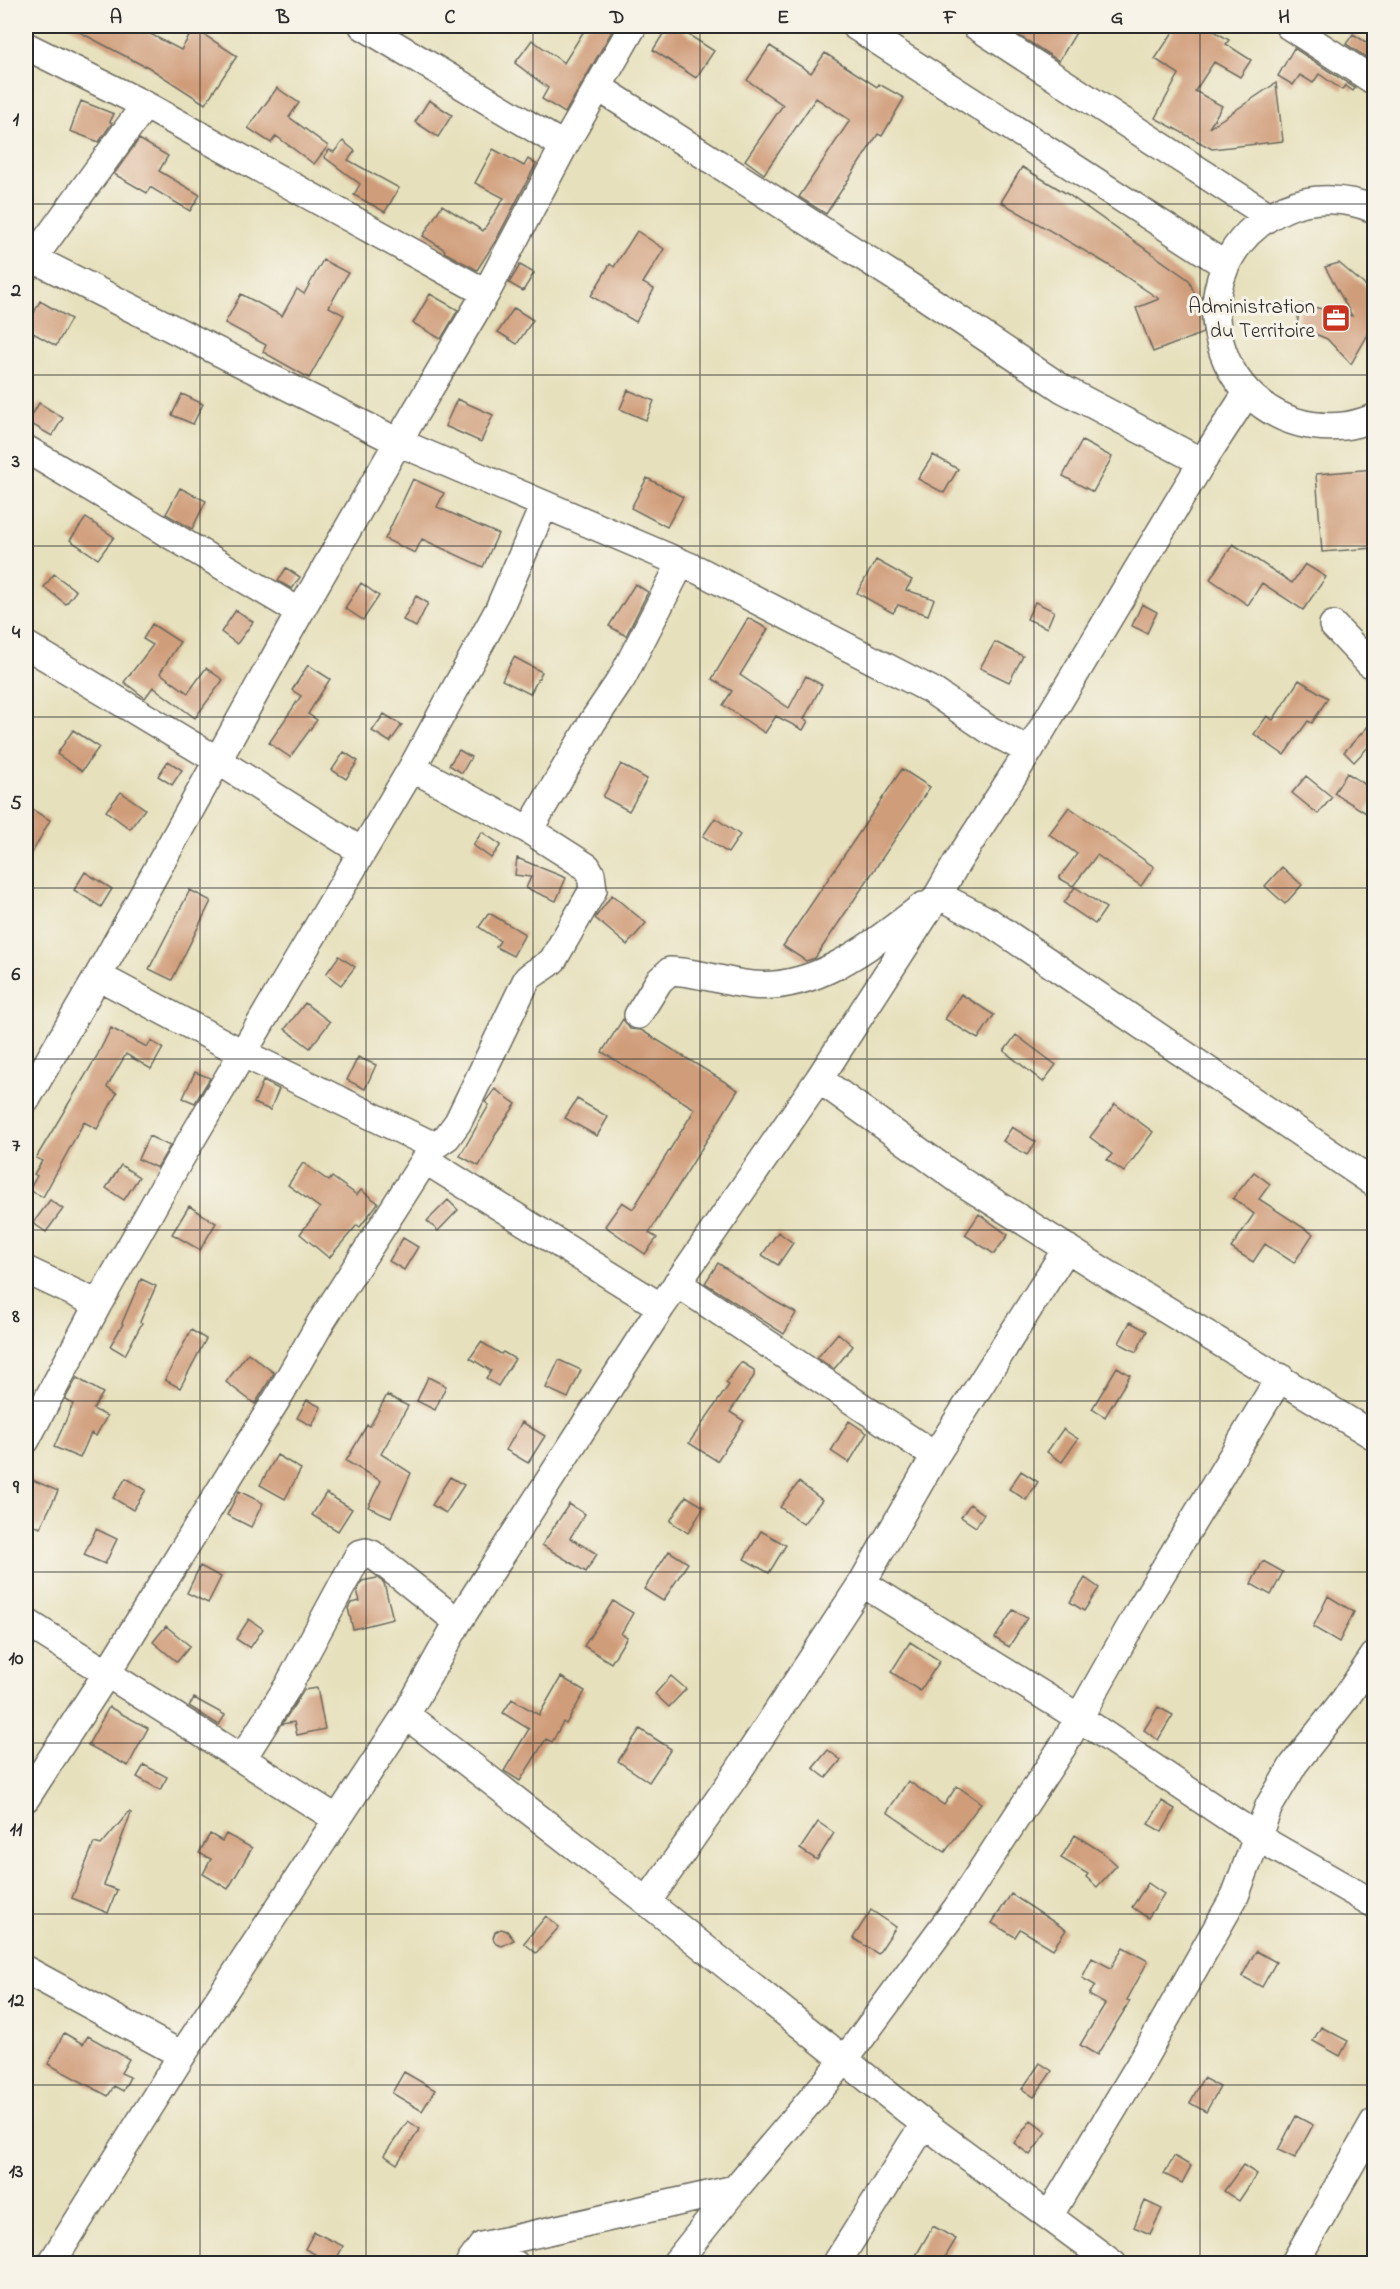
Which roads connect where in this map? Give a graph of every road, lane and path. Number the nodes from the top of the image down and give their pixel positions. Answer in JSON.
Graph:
{"nodes":[{"id":1,"x":28,"y":26,"type":"edge"},
{"id":2,"x":363,"y":26,"type":"edge"},
{"id":3,"x":633,"y":26,"type":"edge"},
{"id":4,"x":855,"y":26,"type":"edge"},
{"id":5,"x":976,"y":26,"type":"edge"},
{"id":6,"x":1289,"y":26,"type":"edge"},
{"id":7,"x":26,"y":30,"type":"edge"},
{"id":8,"x":26,"y":46,"type":"edge"},
{"id":9,"x":1374,"y":81,"type":"edge"},
{"id":10,"x":598,"y":87,"type":"junction"},
{"id":11,"x":145,"y":105,"type":"junction"},
{"id":12,"x":564,"y":146,"type":"junction"},
{"id":13,"x":1374,"y":209,"type":"edge"},
{"id":14,"x":1269,"y":216,"type":"junction"},
{"id":15,"x":28,"y":261,"type":"edge"},
{"id":16,"x":1225,"y":265,"type":"junction"},
{"id":17,"x":486,"y":293,"type":"junction"},
{"id":18,"x":1247,"y":393,"type":"junction"},
{"id":19,"x":1374,"y":418,"type":"edge"},
{"id":20,"x":398,"y":442,"type":"junction"},
{"id":21,"x":26,"y":449,"type":"edge"},
{"id":22,"x":1202,"y":462,"type":"junction"},
{"id":23,"x":544,"y":505,"type":"junction"},
{"id":24,"x":681,"y":563,"type":"junction"},
{"id":25,"x":300,"y":612,"type":"junction"},
{"id":26,"x":1333,"y":625,"type":"dead end"},
{"id":27,"x":26,"y":645,"type":"edge"},
{"id":28,"x":1374,"y":665,"type":"edge"},
{"id":29,"x":1029,"y":751,"type":"junction"},
{"id":30,"x":218,"y":760,"type":"junction"},
{"id":31,"x":412,"y":768,"type":"junction"},
{"id":32,"x":529,"y":830,"type":"junction"},
{"id":33,"x":361,"y":851,"type":"junction"},
{"id":34,"x":938,"y":895,"type":"junction"},
{"id":35,"x":98,"y":976,"type":"junction"},
{"id":36,"x":638,"y":1015,"type":"dead end"},
{"id":37,"x":243,"y":1054,"type":"junction"},
{"id":38,"x":819,"y":1079,"type":"junction"},
{"id":39,"x":26,"y":1100,"type":"edge"},
{"id":40,"x":429,"y":1153,"type":"junction"},
{"id":41,"x":1374,"y":1183,"type":"edge"},
{"id":42,"x":1067,"y":1248,"type":"junction"},
{"id":43,"x":26,"y":1270,"type":"edge"},
{"id":44,"x":677,"y":1283,"type":"junction"},
{"id":45,"x":98,"y":1304,"type":"junction"},
{"id":46,"x":661,"y":1307,"type":"junction"},
{"id":47,"x":1280,"y":1377,"type":"junction"},
{"id":48,"x":1374,"y":1436,"type":"edge"},
{"id":49,"x":26,"y":1440,"type":"edge"},
{"id":50,"x":935,"y":1456,"type":"junction"},
{"id":51,"x":862,"y":1583,"type":"junction"},
{"id":52,"x":26,"y":1622,"type":"edge"},
{"id":53,"x":458,"y":1622,"type":"junction"},
{"id":54,"x":1374,"y":1656,"type":"edge"},
{"id":55,"x":107,"y":1673,"type":"junction"},
{"id":56,"x":406,"y":1715,"type":"junction"},
{"id":57,"x":1078,"y":1717,"type":"junction"},
{"id":58,"x":242,"y":1759,"type":"junction"},
{"id":59,"x":26,"y":1798,"type":"edge"},
{"id":60,"x":337,"y":1819,"type":"junction"},
{"id":61,"x":1259,"y":1838,"type":"junction"},
{"id":62,"x":647,"y":1902,"type":"junction"},
{"id":63,"x":1374,"y":1904,"type":"edge"},
{"id":64,"x":26,"y":1970,"type":"edge"},
{"id":65,"x":182,"y":2055,"type":"junction"},
{"id":66,"x":844,"y":2061,"type":"junction"},
{"id":67,"x":1374,"y":2123,"type":"edge"},
{"id":68,"x":926,"y":2125,"type":"junction"},
{"id":69,"x":735,"y":2189,"type":"junction"},
{"id":70,"x":1049,"y":2216,"type":"junction"},
{"id":71,"x":475,"y":2255,"type":"edge"},
{"id":72,"x":51,"y":2264,"type":"edge"},
{"id":73,"x":515,"y":2264,"type":"edge"},
{"id":74,"x":675,"y":2264,"type":"edge"},
{"id":75,"x":836,"y":2264,"type":"edge"},
{"id":76,"x":1113,"y":2264,"type":"edge"},
{"id":77,"x":1294,"y":2264,"type":"edge"}],
"edges":[{"from":1,"to":7,"type":"street"},
{"from":2,"to":12,"type":"street"},
{"from":3,"to":10,"type":"street"},
{"from":4,"to":16,"type":"street"},
{"from":5,"to":14,"type":"street"},
{"from":6,"to":9,"type":"street"},
{"from":8,"to":11,"type":"street"},
{"from":10,"to":12,"type":"street"},
{"from":10,"to":22,"type":"street"},
{"from":11,"to":15,"type":"street"},
{"from":11,"to":17,"type":"street"},
{"from":12,"to":17,"type":"street"},
{"from":13,"to":14,"type":"street"},
{"from":14,"to":16,"type":"street"},
{"from":15,"to":20,"type":"street"},
{"from":16,"to":18,"type":"street"},
{"from":17,"to":20,"type":"street"},
{"from":18,"to":19,"type":"street"},
{"from":18,"to":22,"type":"street"},
{"from":20,"to":23,"type":"street"},
{"from":20,"to":25,"type":"street"},
{"from":21,"to":25,"type":"street"},
{"from":22,"to":29,"type":"street"},
{"from":23,"to":24,"type":"street"},
{"from":23,"to":31,"type":"street"},
{"from":24,"to":29,"type":"street"},
{"from":24,"to":32,"type":"street"},
{"from":25,"to":30,"type":"street"},
{"from":26,"to":28,"type":"street"},
{"from":27,"to":30,"type":"street"},
{"from":29,"to":34,"type":"street"},
{"from":30,"to":33,"type":"street"},
{"from":30,"to":35,"type":"street"},
{"from":31,"to":32,"type":"street"},
{"from":31,"to":33,"type":"street"},
{"from":32,"to":40,"type":"street"},
{"from":33,"to":37,"type":"street"},
{"from":34,"to":36,"type":"street"},
{"from":34,"to":38,"type":"street"},
{"from":34,"to":41,"type":"street"},
{"from":35,"to":37,"type":"street"},
{"from":35,"to":39,"type":"street"},
{"from":37,"to":40,"type":"street"},
{"from":37,"to":45,"type":"street"},
{"from":38,"to":42,"type":"street"},
{"from":38,"to":44,"type":"street"},
{"from":40,"to":46,"type":"street"},
{"from":40,"to":55,"type":"street"},
{"from":42,"to":47,"type":"street"},
{"from":42,"to":50,"type":"street"},
{"from":43,"to":45,"type":"street"},
{"from":44,"to":46,"type":"street"},
{"from":44,"to":50,"type":"street"},
{"from":45,"to":49,"type":"street"},
{"from":46,"to":53,"type":"street"},
{"from":47,"to":48,"type":"street"},
{"from":47,"to":57,"type":"street"},
{"from":50,"to":51,"type":"street"},
{"from":51,"to":57,"type":"street"},
{"from":51,"to":62,"type":"street"},
{"from":52,"to":55,"type":"street"},
{"from":53,"to":56,"type":"street"},
{"from":53,"to":58,"type":"street"},
{"from":54,"to":61,"type":"street"},
{"from":55,"to":58,"type":"street"},
{"from":55,"to":59,"type":"street"},
{"from":56,"to":60,"type":"street"},
{"from":56,"to":62,"type":"street"},
{"from":57,"to":61,"type":"street"},
{"from":57,"to":66,"type":"street"},
{"from":58,"to":60,"type":"street"},
{"from":60,"to":65,"type":"street"},
{"from":61,"to":63,"type":"street"},
{"from":61,"to":70,"type":"street"},
{"from":62,"to":66,"type":"street"},
{"from":64,"to":65,"type":"street"},
{"from":65,"to":72,"type":"street"},
{"from":66,"to":68,"type":"street"},
{"from":66,"to":69,"type":"street"},
{"from":67,"to":77,"type":"street"},
{"from":68,"to":70,"type":"street"},
{"from":68,"to":75,"type":"street"},
{"from":69,"to":71,"type":"street"},
{"from":69,"to":74,"type":"street"},
{"from":70,"to":76,"type":"street"},
{"from":71,"to":73,"type":"street"}]}
